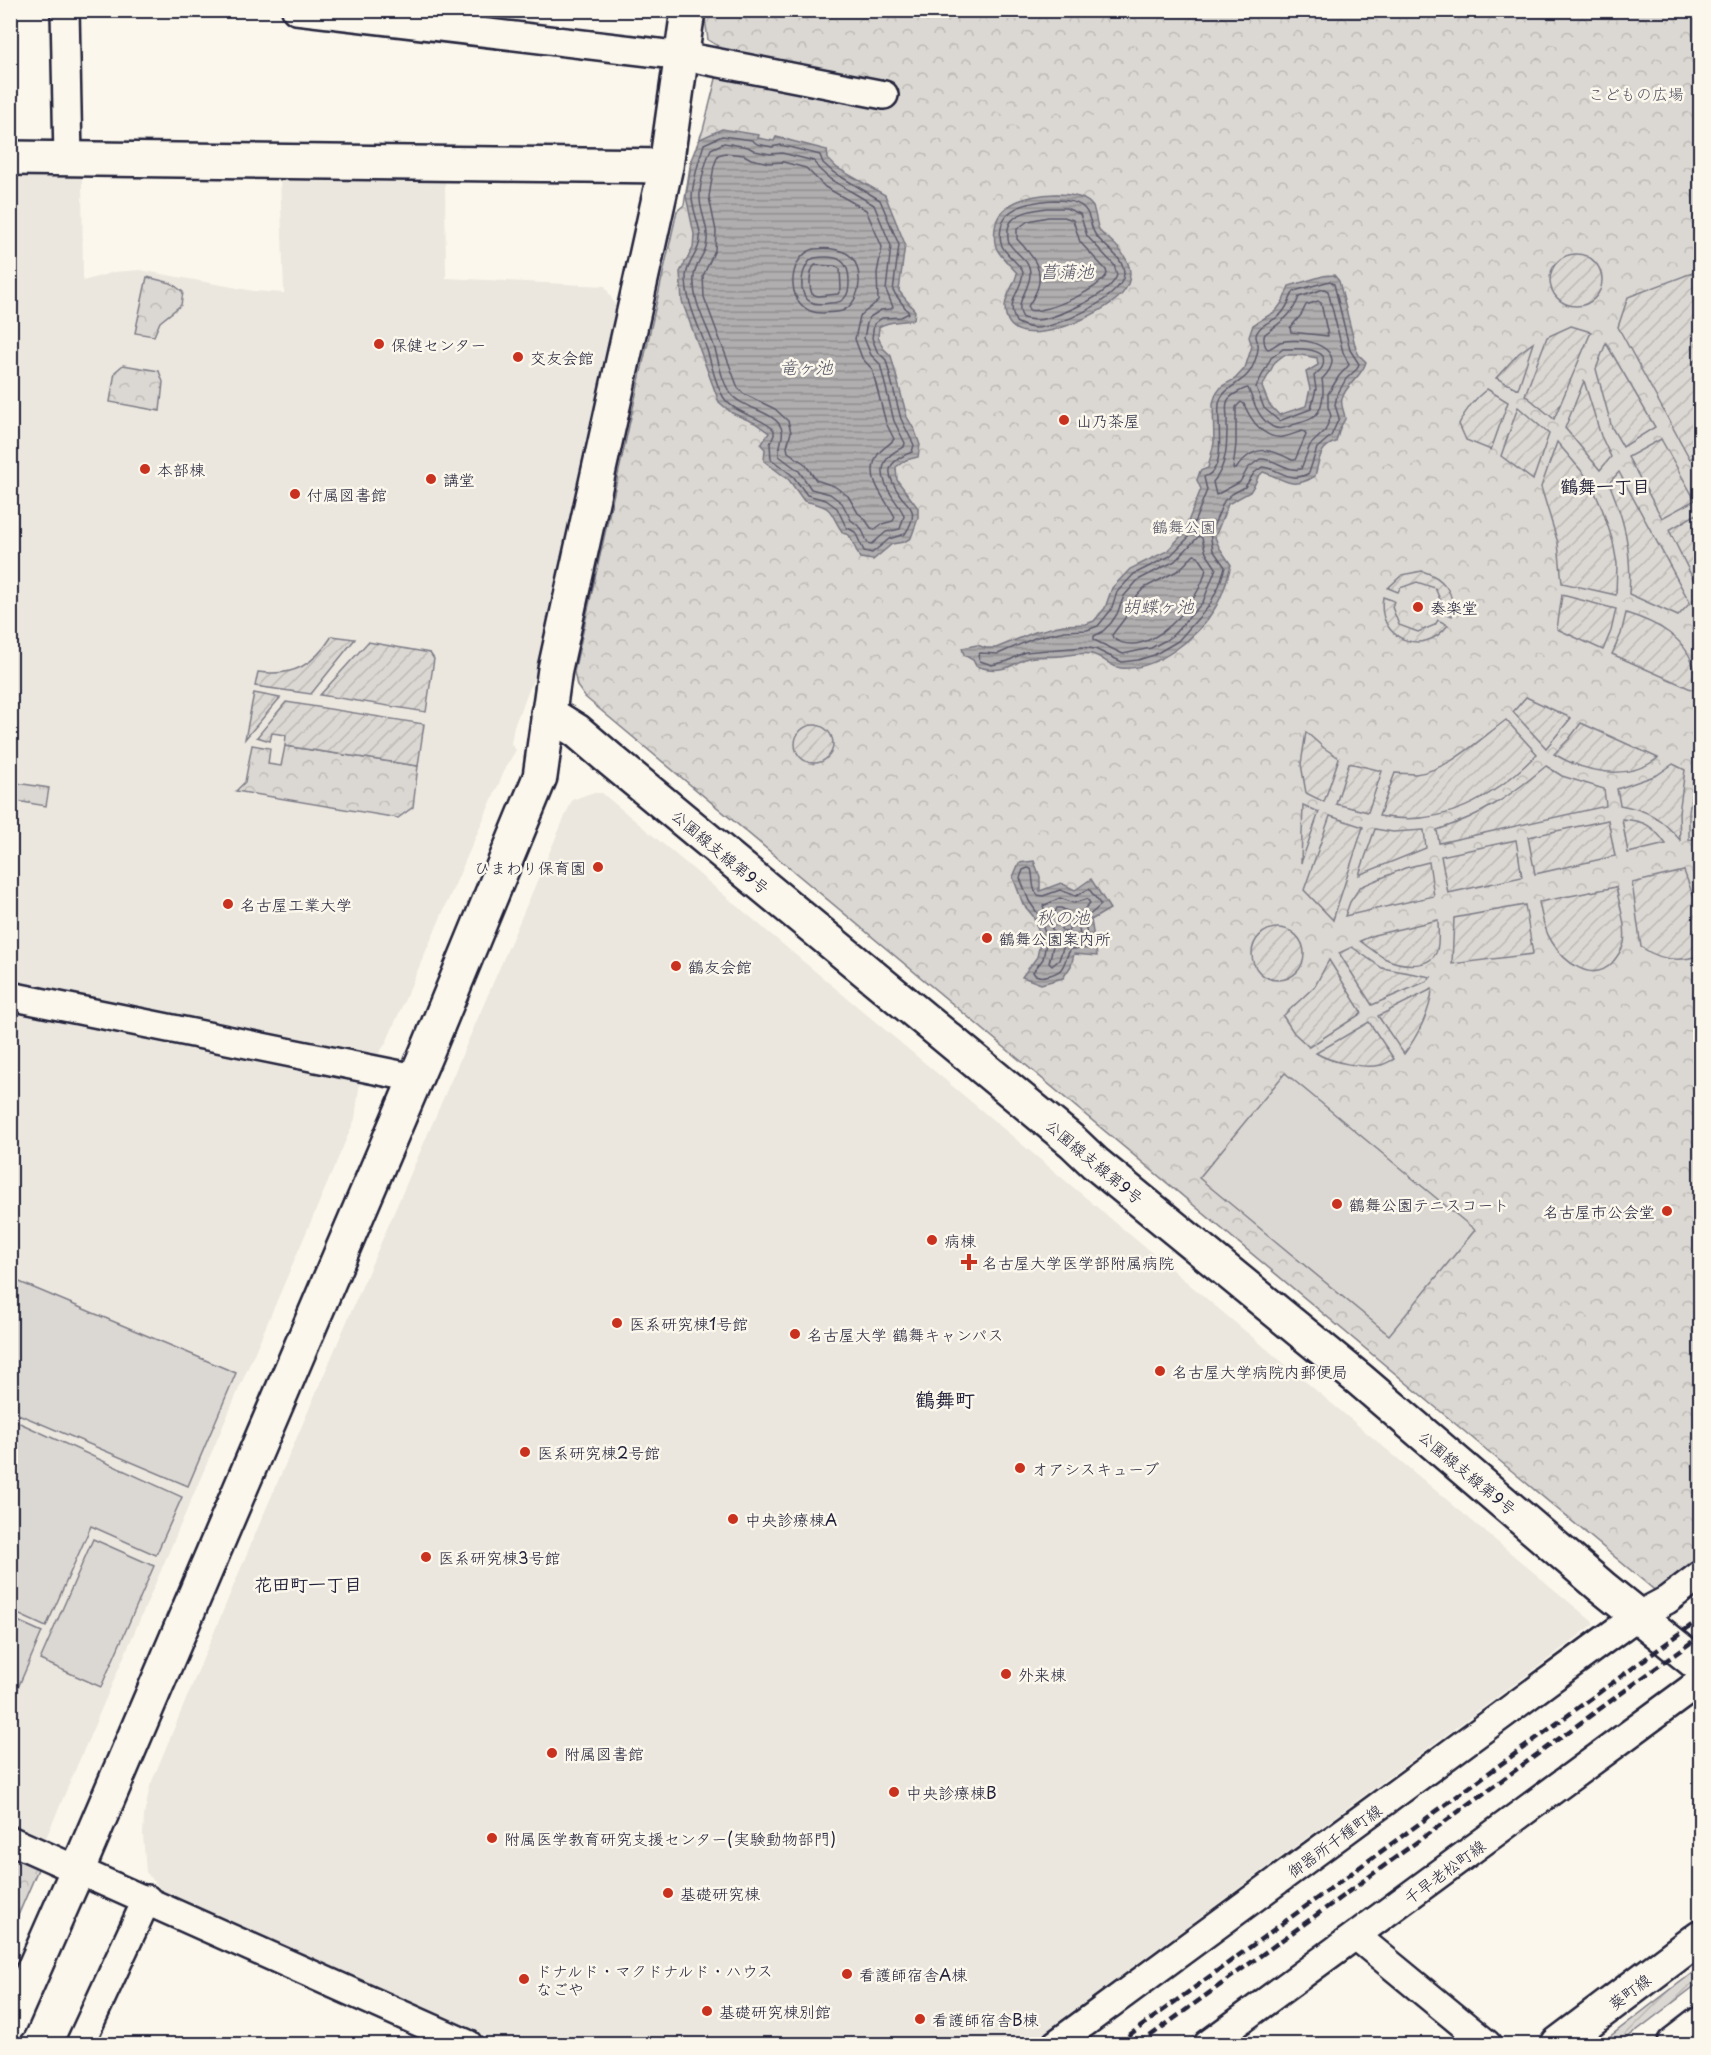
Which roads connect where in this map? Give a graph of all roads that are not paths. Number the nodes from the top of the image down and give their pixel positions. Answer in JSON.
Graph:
{"nodes":[{"id":1,"x":65,"y":10,"type":"edge"},
{"id":2,"x":296,"y":10,"type":"edge"},
{"id":3,"x":688,"y":10,"type":"edge"},
{"id":4,"x":683,"y":56,"type":"junction"},
{"id":5,"x":884,"y":95,"type":"dead end"},
{"id":6,"x":10,"y":158,"type":"edge"},
{"id":7,"x":68,"y":159,"type":"junction"},
{"id":8,"x":666,"y":166,"type":"junction"},
{"id":9,"x":548,"y":712,"type":"junction"},
{"id":10,"x":10,"y":996,"type":"edge"},
{"id":11,"x":415,"y":1078,"type":"junction"},
{"id":12,"x":1701,"y":1575,"type":"edge"},
{"id":13,"x":1637,"y":1616,"type":"junction"},
{"id":14,"x":1701,"y":1666,"type":"edge"},
{"id":15,"x":1690,"y":1690,"type":"edge"},
{"id":16,"x":10,"y":1840,"type":"edge"},
{"id":17,"x":78,"y":1869,"type":"junction"},
{"id":18,"x":147,"y":1899,"type":"junction"},
{"id":19,"x":1356,"y":1936,"type":"junction"},
{"id":20,"x":1701,"y":1937,"type":"edge"},
{"id":21,"x":10,"y":2023,"type":"edge"},
{"id":22,"x":1701,"y":2024,"type":"edge"},
{"id":23,"x":80,"y":2044,"type":"edge"},
{"id":24,"x":468,"y":2044,"type":"edge"},
{"id":25,"x":1056,"y":2044,"type":"edge"},
{"id":26,"x":1208,"y":2044,"type":"edge"},
{"id":27,"x":1487,"y":2044,"type":"edge"},
{"id":28,"x":1558,"y":2044,"type":"edge"},
{"id":29,"x":1674,"y":2044,"type":"edge"}],
"edges":[{"from":1,"to":7,"type":"street"},
{"from":2,"to":4,"type":"street"},
{"from":3,"to":4,"type":"street"},
{"from":4,"to":5,"type":"street"},
{"from":4,"to":8,"type":"street"},
{"from":6,"to":7,"type":"street"},
{"from":7,"to":8,"type":"street"},
{"from":8,"to":9,"type":"street"},
{"from":9,"to":11,"type":"street"},
{"from":9,"to":13,"type":"street","name":"公園線支線第9号"},
{"from":10,"to":11,"type":"street"},
{"from":11,"to":17,"type":"street"},
{"from":12,"to":13,"type":"street","name":"御器所千種町線"},
{"from":13,"to":14,"type":"street","name":"公園線支線第9号"},
{"from":13,"to":25,"type":"street","name":"御器所千種町線"},
{"from":15,"to":19,"type":"street","name":"千早老松町線"},
{"from":16,"to":17,"type":"street"},
{"from":17,"to":18,"type":"street"},
{"from":17,"to":21,"type":"street"},
{"from":18,"to":23,"type":"street"},
{"from":18,"to":24,"type":"street"},
{"from":19,"to":26,"type":"street","name":"千早老松町線"},
{"from":19,"to":27,"type":"street"},
{"from":20,"to":28,"type":"street","name":"葵町線"},
{"from":22,"to":29,"type":"street"}]}
